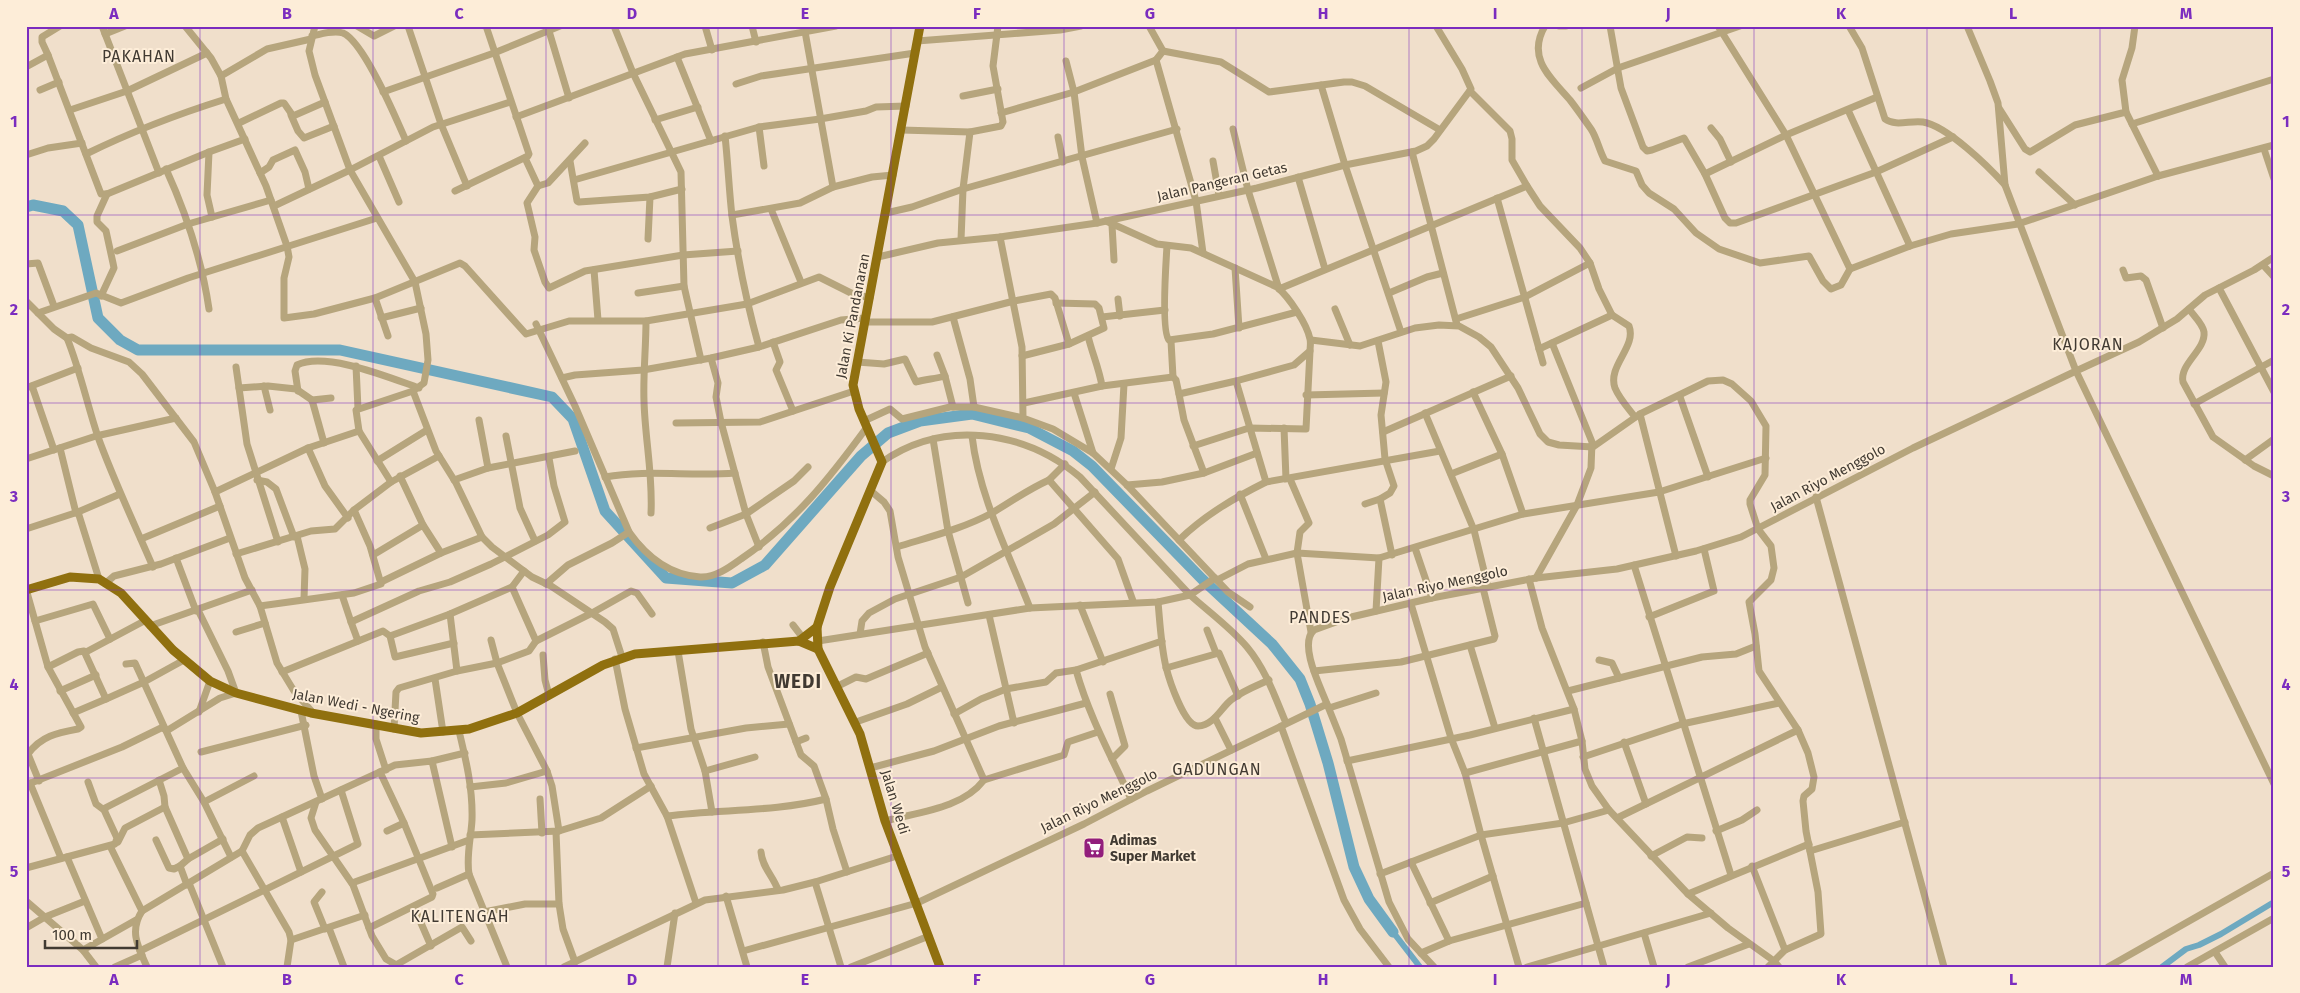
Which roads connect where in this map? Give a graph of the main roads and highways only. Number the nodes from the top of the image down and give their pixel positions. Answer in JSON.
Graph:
{"nodes":[{"id":1,"x":920,"y":26,"type":"edge"},
{"id":2,"x":26,"y":589,"type":"edge"},
{"id":3,"x":817,"y":627,"type":"junction"},
{"id":4,"x":801,"y":639,"type":"junction"},
{"id":5,"x":818,"y":645,"type":"junction"},
{"id":6,"x":940,"y":967,"type":"edge"}],
"edges":[{"from":1,"to":3,"type":"main road","name":"Jalan Ki Pandanaran"},
{"from":2,"to":4,"type":"main road","name":"Jalan Wedi - Ngering"},
{"from":3,"to":4,"type":"main road"},
{"from":3,"to":5,"type":"main road"},
{"from":4,"to":5,"type":"main road"},
{"from":5,"to":6,"type":"main road","name":"Jalan Wedi"}]}
